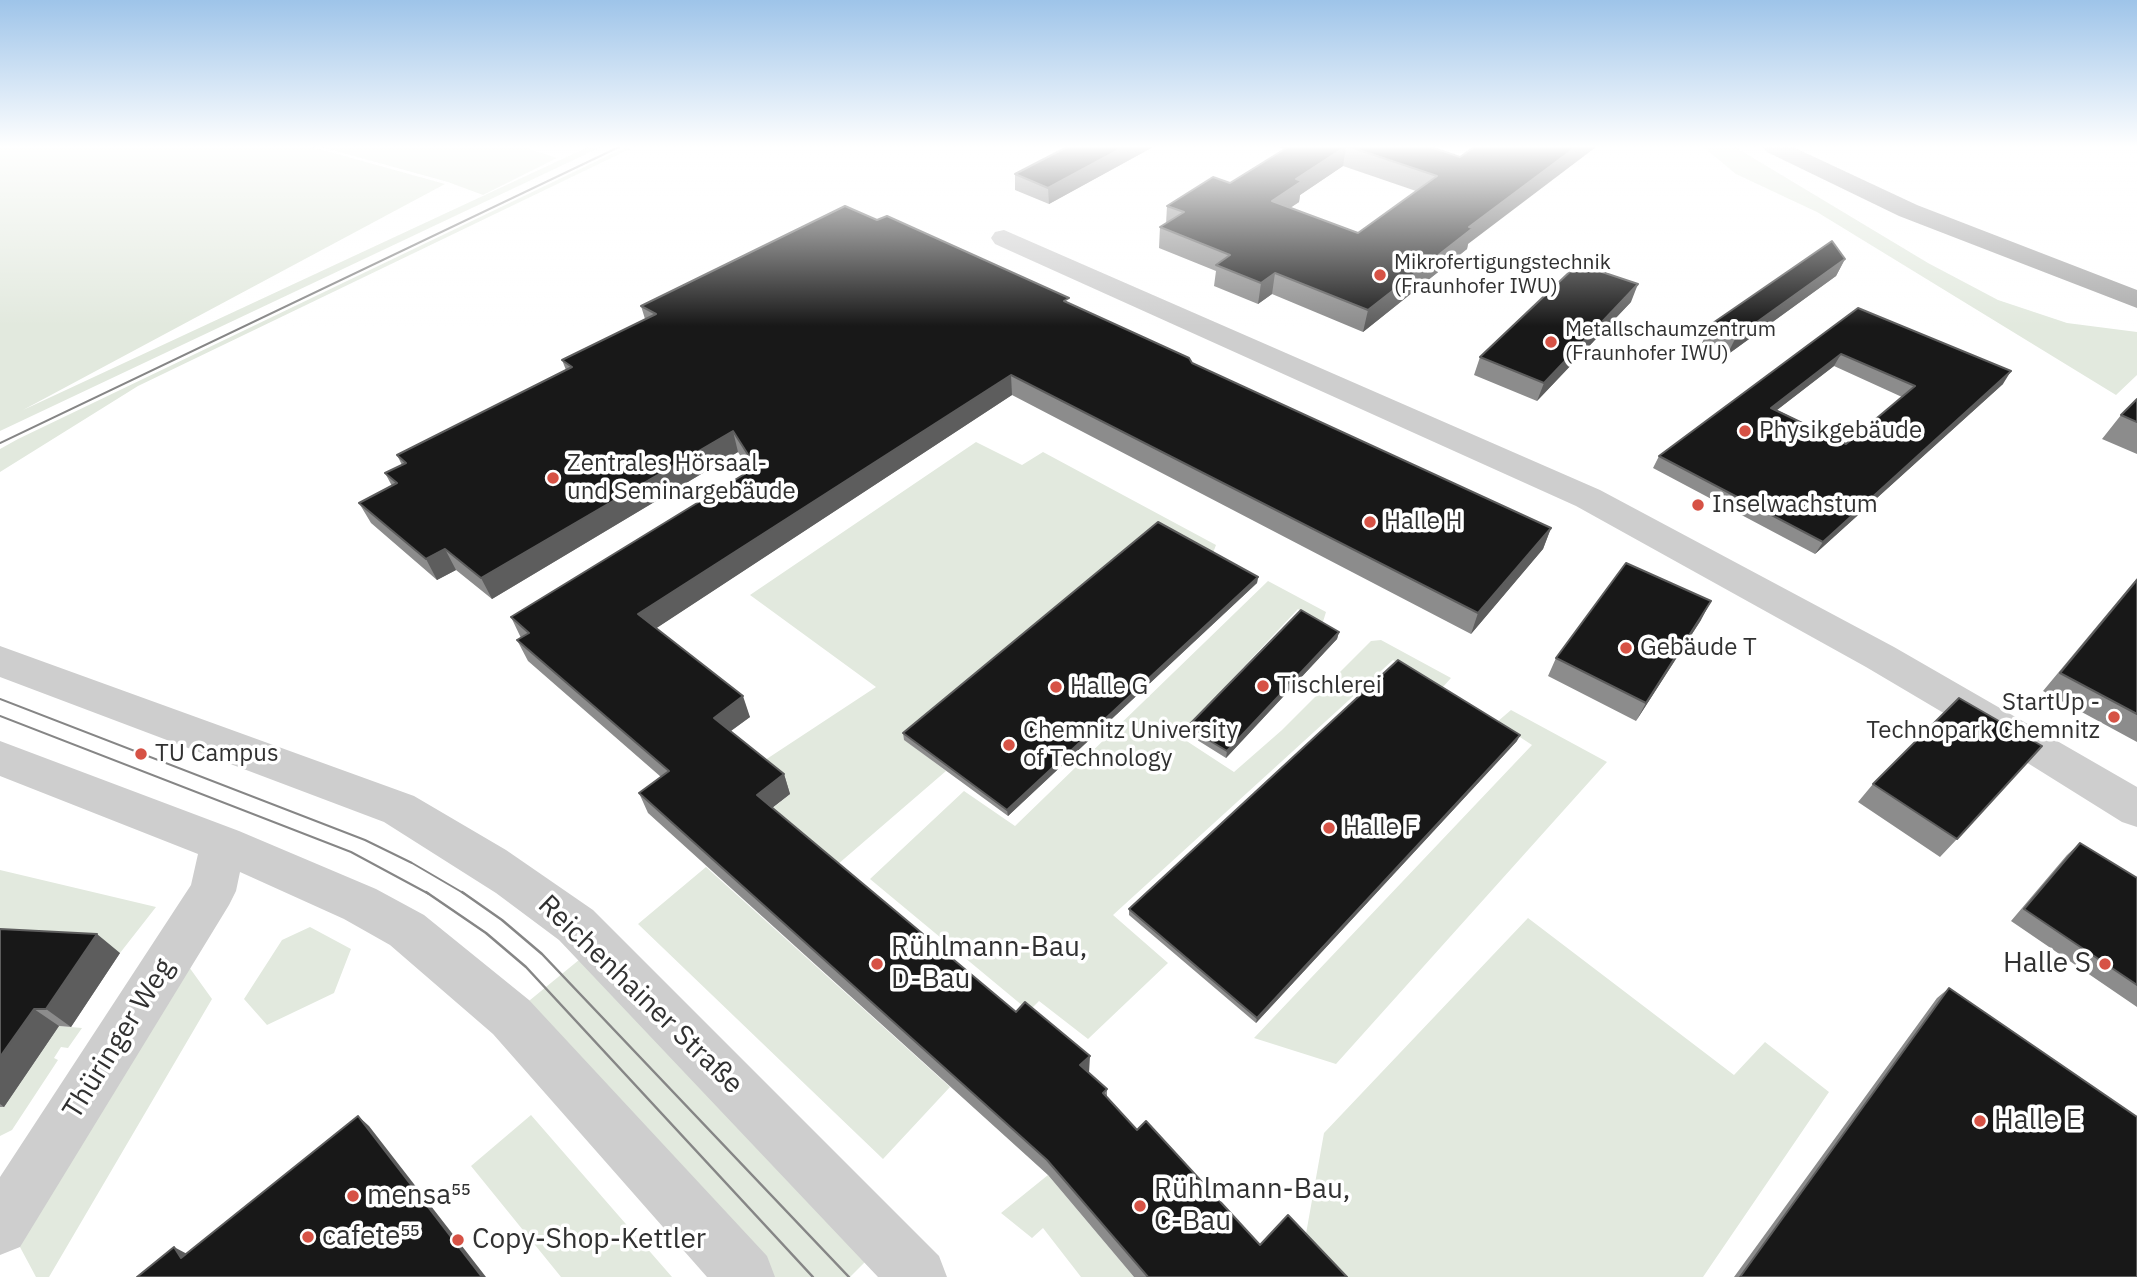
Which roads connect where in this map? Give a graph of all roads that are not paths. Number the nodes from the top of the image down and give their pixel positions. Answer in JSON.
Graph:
{"nodes":[{"id":1,"x":1901,"y":207,"type":"edge"},
{"id":2,"x":1004,"y":239,"type":"dead end"},
{"id":3,"x":2137,"y":300,"type":"edge"},
{"id":4,"x":0,"y":661,"type":"edge"},
{"id":5,"x":0,"y":758,"type":"edge"},
{"id":6,"x":2137,"y":809,"type":"edge"},
{"id":7,"x":223,"y":844,"type":"junction"},
{"id":8,"x":0,"y":1227,"type":"edge"},
{"id":9,"x":746,"y":1277,"type":"edge"},
{"id":10,"x":918,"y":1277,"type":"edge"}],
"edges":[{"from":1,"to":3,"type":"main road"},
{"from":2,"to":6,"type":"street"},
{"from":4,"to":10,"type":"street","name":"Reichenhainer Straße"},
{"from":5,"to":7,"type":"street"},
{"from":7,"to":8,"type":"street","name":"Thüringer Weg"},
{"from":7,"to":9,"type":"street"}]}
